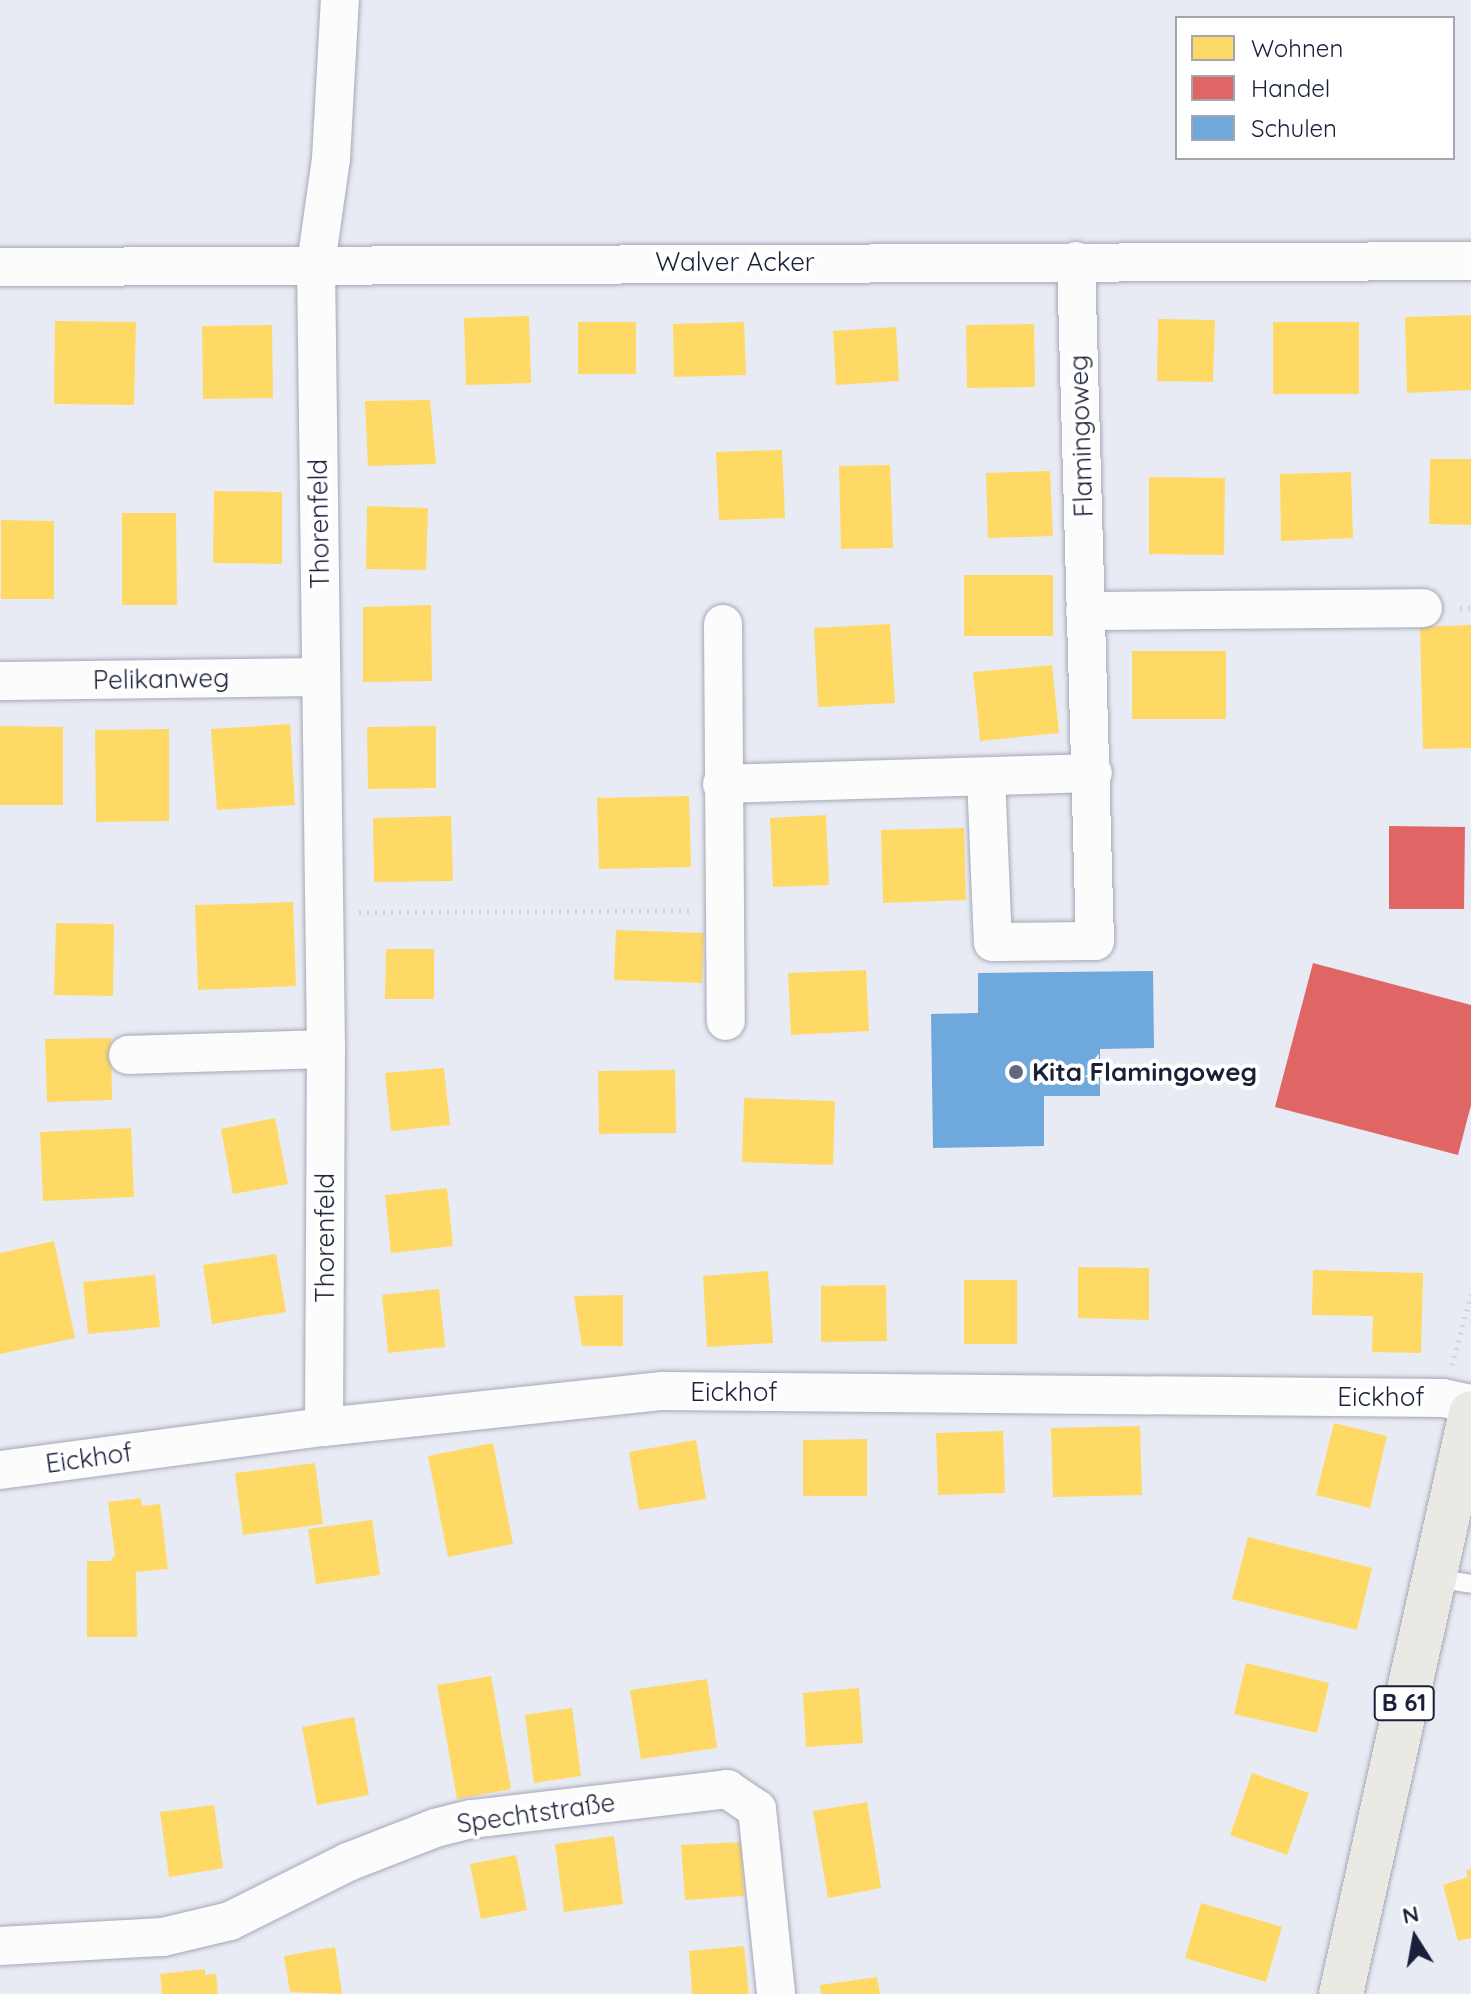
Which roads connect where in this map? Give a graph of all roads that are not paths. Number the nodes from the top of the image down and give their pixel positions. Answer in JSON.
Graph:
{"nodes":[{"id":1,"x":340,"y":0,"type":"edge"},
{"id":2,"x":1076,"y":261,"type":"junction"},
{"id":3,"x":1471,"y":261,"type":"edge"},
{"id":4,"x":316,"y":264,"type":"junction"},
{"id":5,"x":0,"y":267,"type":"edge"},
{"id":6,"x":1423,"y":608,"type":"dead end"},
{"id":7,"x":1085,"y":611,"type":"junction"},
{"id":8,"x":723,"y":624,"type":"dead end"},
{"id":9,"x":321,"y":677,"type":"junction"},
{"id":10,"x":0,"y":681,"type":"edge"},
{"id":11,"x":1093,"y":773,"type":"junction"},
{"id":12,"x":986,"y":777,"type":"junction"},
{"id":13,"x":722,"y":784,"type":"junction"},
{"id":14,"x":726,"y":1021,"type":"dead end"},
{"id":15,"x":326,"y":1049,"type":"junction"},
{"id":16,"x":128,"y":1055,"type":"dead end"},
{"id":17,"x":1471,"y":1404,"type":"edge"},
{"id":18,"x":1471,"y":1413,"type":"edge"},
{"id":19,"x":324,"y":1427,"type":"junction"},
{"id":20,"x":0,"y":1470,"type":"edge"},
{"id":21,"x":1451,"y":1581,"type":"edge"},
{"id":22,"x":0,"y":1946,"type":"edge"},
{"id":23,"x":776,"y":1994,"type":"edge"},
{"id":24,"x":1341,"y":1994,"type":"edge"}],
"edges":[{"from":1,"to":4,"type":"street","name":"Thorenfeld"},
{"from":2,"to":3,"type":"street","name":"Walver Acker"},
{"from":2,"to":4,"type":"street","name":"Walver Acker"},
{"from":2,"to":7,"type":"street","name":"Flamingoweg"},
{"from":4,"to":5,"type":"street","name":"Walver Acker"},
{"from":4,"to":9,"type":"street","name":"Thorenfeld"},
{"from":6,"to":7,"type":"street"},
{"from":7,"to":11,"type":"street","name":"Flamingoweg"},
{"from":8,"to":13,"type":"street"},
{"from":9,"to":10,"type":"street","name":"Pelikanweg"},
{"from":9,"to":15,"type":"street","name":"Thorenfeld"},
{"from":11,"to":12,"type":"street"},
{"from":11,"to":12,"type":"street","name":"Flamingoweg"},
{"from":12,"to":13,"type":"street"},
{"from":13,"to":14,"type":"street"},
{"from":15,"to":16,"type":"street"},
{"from":15,"to":19,"type":"street","name":"Thorenfeld"},
{"from":17,"to":19,"type":"street","name":"Eickhof"},
{"from":18,"to":21,"type":"main road","number":"B 61"},
{"from":19,"to":20,"type":"street","name":"Eickhof"},
{"from":21,"to":24,"type":"main road","number":"B 61"},
{"from":22,"to":23,"type":"street","name":"Spechtstraße"}]}
